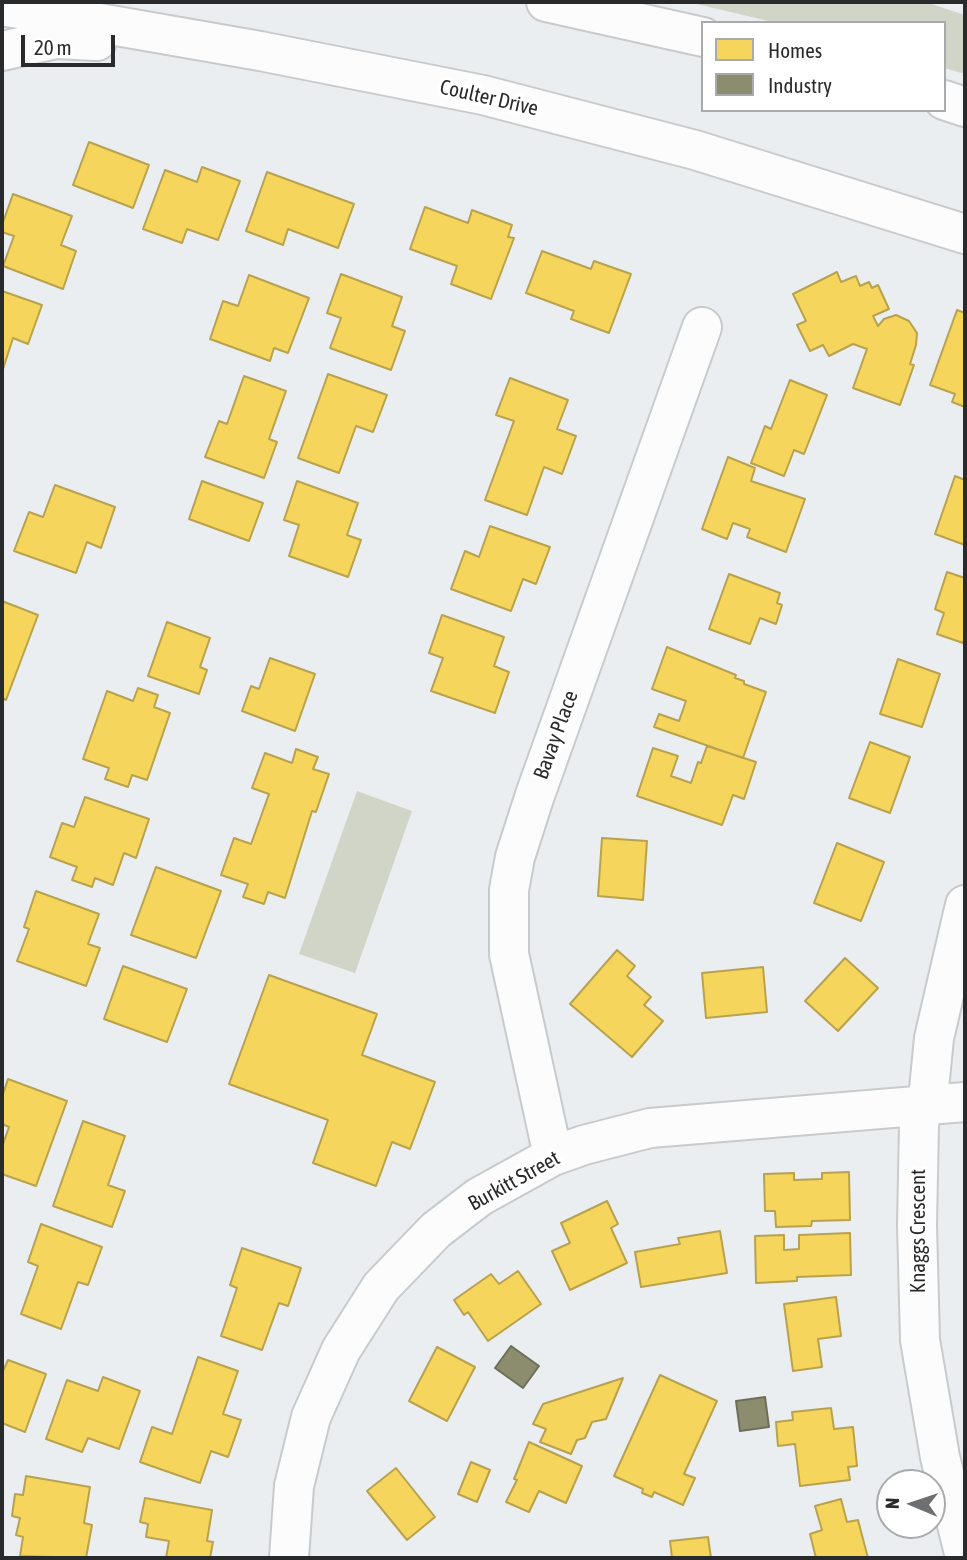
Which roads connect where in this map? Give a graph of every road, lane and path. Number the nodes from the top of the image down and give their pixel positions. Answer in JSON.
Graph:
{"nodes":[{"id":1,"x":546,"y":2,"type":"edge"},
{"id":2,"x":2,"y":6,"type":"edge"},
{"id":3,"x":701,"y":37,"type":"edge"},
{"id":4,"x":2,"y":51,"type":"edge"},
{"id":5,"x":260,"y":51,"type":"junction"},
{"id":6,"x":946,"y":101,"type":"edge"},
{"id":7,"x":965,"y":107,"type":"edge"},
{"id":8,"x":965,"y":234,"type":"edge"},
{"id":9,"x":702,"y":327,"type":"dead end"},
{"id":10,"x":965,"y":905,"type":"edge"},
{"id":11,"x":965,"y":1102,"type":"edge"},
{"id":12,"x":925,"y":1105,"type":"junction"},
{"id":13,"x":553,"y":1156,"type":"junction"},
{"id":14,"x":965,"y":1557,"type":"edge"},
{"id":15,"x":289,"y":1558,"type":"edge"}],
"edges":[{"from":1,"to":3,"type":"street"},
{"from":2,"to":5,"type":"street","name":"Coulter Drive"},
{"from":4,"to":5,"type":"street"},
{"from":5,"to":8,"type":"street","name":"Coulter Drive"},
{"from":6,"to":7,"type":"street"},
{"from":9,"to":13,"type":"street","name":"Bavay Place"},
{"from":10,"to":12,"type":"street","name":"Knaggs Crescent"},
{"from":11,"to":12,"type":"street","name":"Burkitt Street"},
{"from":12,"to":13,"type":"street","name":"Burkitt Street"},
{"from":12,"to":14,"type":"street","name":"Knaggs Crescent"},
{"from":13,"to":15,"type":"street","name":"Burkitt Street"}]}
